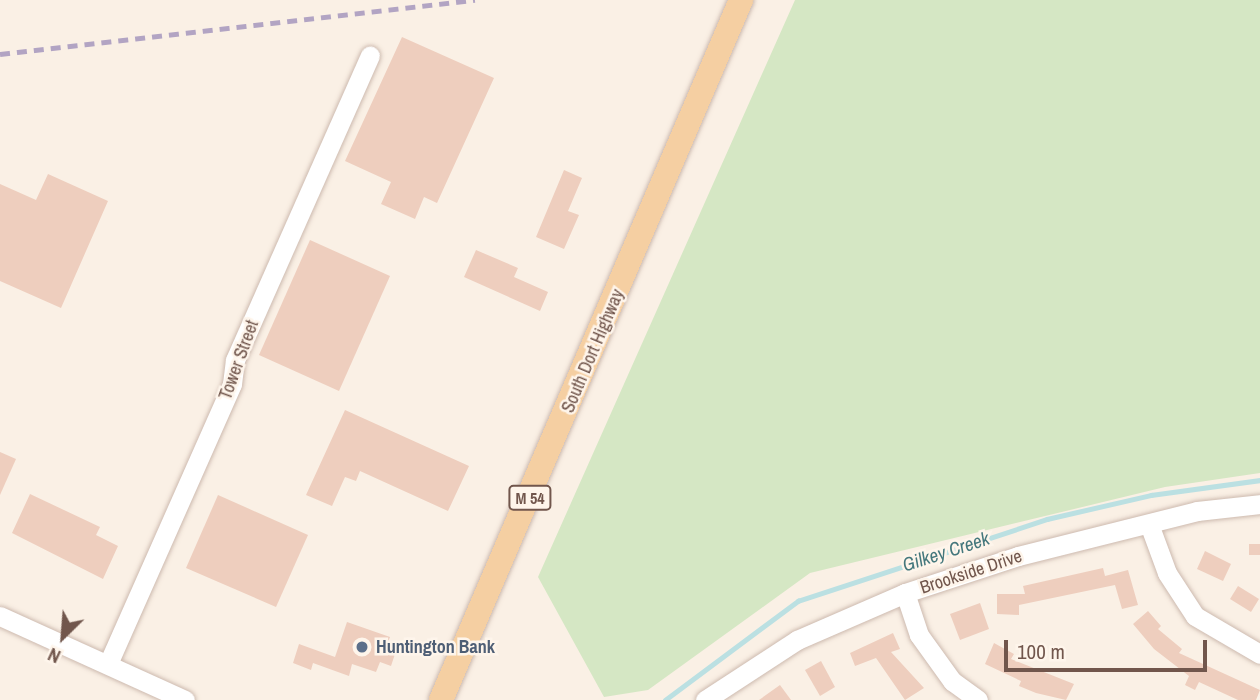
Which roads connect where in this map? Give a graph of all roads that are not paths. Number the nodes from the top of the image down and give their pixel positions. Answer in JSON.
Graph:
{"nodes":[{"id":1,"x":741,"y":0,"type":"edge"},
{"id":2,"x":370,"y":55,"type":"dead end"},
{"id":3,"x":1260,"y":504,"type":"edge"},
{"id":4,"x":1149,"y":524,"type":"junction"},
{"id":5,"x":905,"y":593,"type":"junction"},
{"id":6,"x":0,"y":616,"type":"edge"},
{"id":7,"x":1260,"y":654,"type":"edge"},
{"id":8,"x":108,"y":664,"type":"junction"},
{"id":9,"x":185,"y":700,"type":"edge"},
{"id":10,"x":441,"y":700,"type":"edge"},
{"id":11,"x":705,"y":700,"type":"edge"},
{"id":12,"x":978,"y":700,"type":"edge"}],
"edges":[{"from":1,"to":10,"type":"main road","name":"South Dort Highway","number":"M 54"},
{"from":2,"to":8,"type":"street","name":"Tower Street"},
{"from":3,"to":4,"type":"street","name":"Brookside Drive"},
{"from":4,"to":5,"type":"street","name":"Brookside Drive"},
{"from":4,"to":7,"type":"street"},
{"from":5,"to":11,"type":"street","name":"Brookside Drive"},
{"from":5,"to":12,"type":"street"},
{"from":6,"to":8,"type":"street"},
{"from":8,"to":9,"type":"street"}]}
